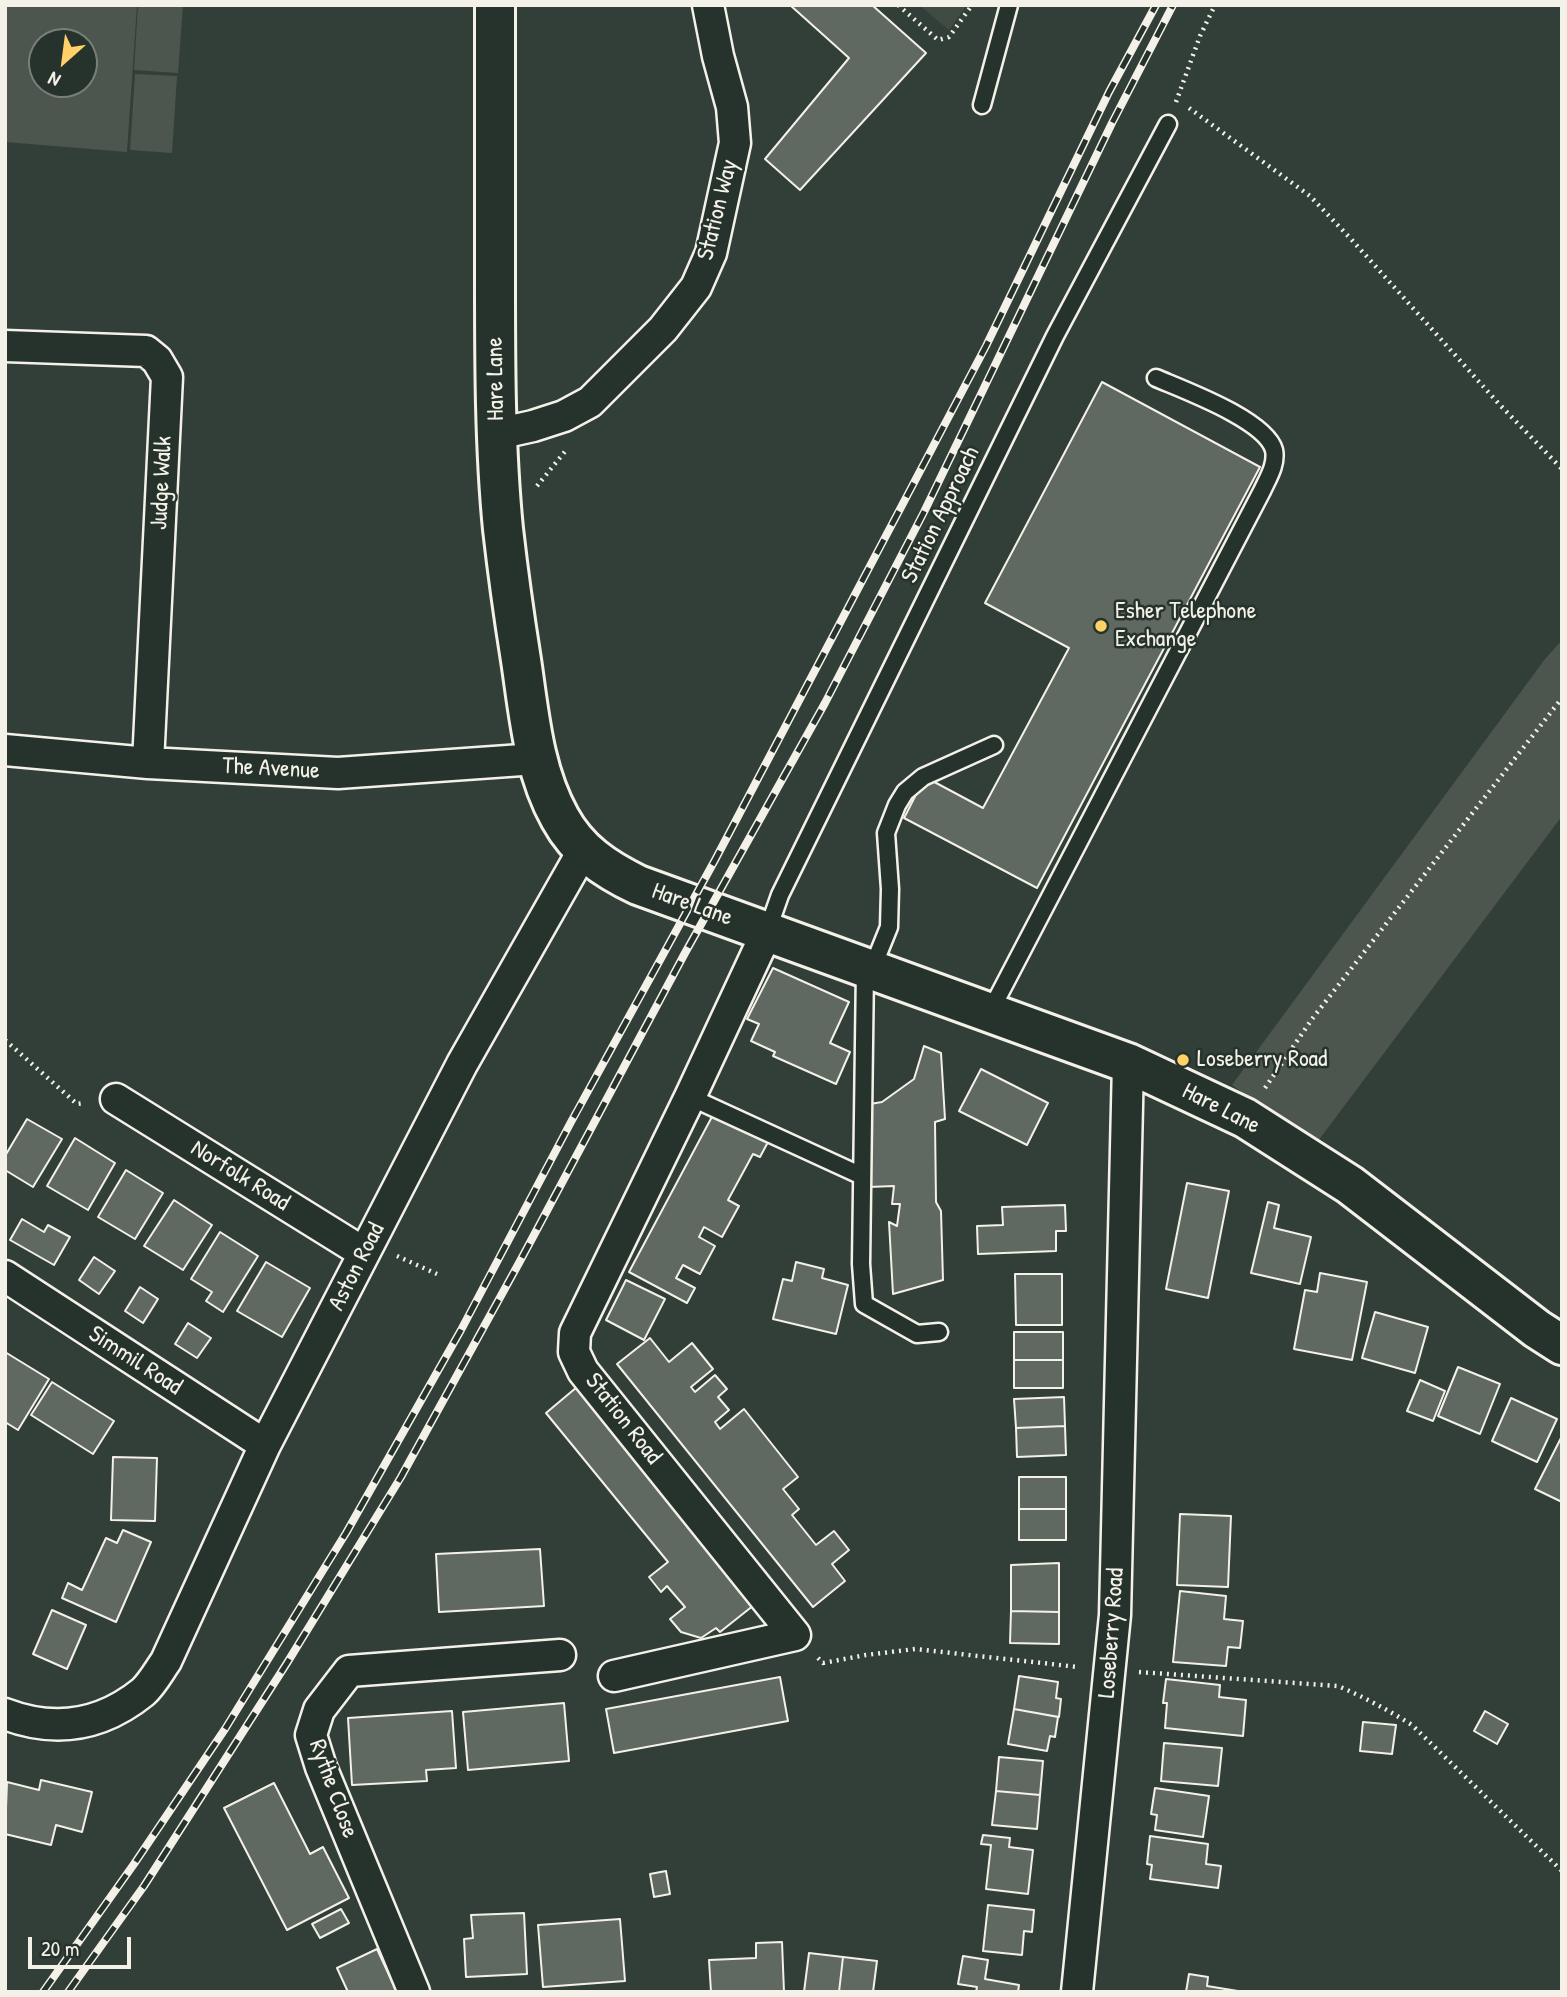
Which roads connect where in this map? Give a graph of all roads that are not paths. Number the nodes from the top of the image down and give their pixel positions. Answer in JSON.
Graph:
{"nodes":[{"id":1,"x":495,"y":5,"type":"edge"},
{"id":2,"x":708,"y":5,"type":"edge"},
{"id":3,"x":1009,"y":5,"type":"edge"},
{"id":4,"x":982,"y":105,"type":"dead end"},
{"id":5,"x":1168,"y":124,"type":"road end"},
{"id":6,"x":5,"y":346,"type":"edge"},
{"id":7,"x":1156,"y":378,"type":"dead end"},
{"id":8,"x":497,"y":434,"type":"junction"},
{"id":9,"x":994,"y":745,"type":"dead end"},
{"id":10,"x":5,"y":750,"type":"edge"},
{"id":11,"x":536,"y":759,"type":"junction"},
{"id":12,"x":148,"y":763,"type":"junction"},
{"id":13,"x":583,"y":851,"type":"junction"},
{"id":14,"x":767,"y":932,"type":"junction"},
{"id":15,"x":869,"y":968,"type":"junction"},
{"id":16,"x":990,"y":1012,"type":"junction"},
{"id":17,"x":1128,"y":1063,"type":"junction"},
{"id":18,"x":690,"y":1097,"type":"junction"},
{"id":19,"x":116,"y":1100,"type":"road end"},
{"id":20,"x":862,"y":1176,"type":"junction"},
{"id":21,"x":364,"y":1253,"type":"junction"},
{"id":22,"x":5,"y":1276,"type":"edge"},
{"id":23,"x":939,"y":1332,"type":"dead end"},
{"id":24,"x":1562,"y":1345,"type":"edge"},
{"id":25,"x":265,"y":1445,"type":"junction"},
{"id":26,"x":560,"y":1655,"type":"dead end"},
{"id":27,"x":614,"y":1676,"type":"dead end"},
{"id":28,"x":5,"y":1714,"type":"edge"},
{"id":29,"x":414,"y":1992,"type":"edge"},
{"id":30,"x":1077,"y":1992,"type":"edge"}],
"edges":[{"from":1,"to":8,"type":"street","name":"Hare Lane"},
{"from":2,"to":8,"type":"street","name":"Station Way"},
{"from":3,"to":4,"type":"lane"},
{"from":5,"to":14,"type":"lane","name":"Station Approach"},
{"from":6,"to":12,"type":"street","name":"Judge Walk"},
{"from":7,"to":16,"type":"lane"},
{"from":8,"to":11,"type":"street","name":"Hare Lane"},
{"from":9,"to":15,"type":"lane"},
{"from":10,"to":12,"type":"street","name":"The Avenue"},
{"from":11,"to":12,"type":"street","name":"The Avenue"},
{"from":11,"to":13,"type":"street","name":"Hare Lane"},
{"from":13,"to":14,"type":"street","name":"Hare Lane"},
{"from":13,"to":21,"type":"street","name":"Aston Road"},
{"from":14,"to":15,"type":"street","name":"Hare Lane"},
{"from":14,"to":18,"type":"street","name":"Station Road"},
{"from":15,"to":16,"type":"street","name":"Hare Lane"},
{"from":15,"to":20,"type":"lane"},
{"from":16,"to":17,"type":"street","name":"Hare Lane"},
{"from":17,"to":24,"type":"street","name":"Hare Lane"},
{"from":17,"to":30,"type":"street","name":"Loseberry Road"},
{"from":18,"to":20,"type":"lane"},
{"from":18,"to":27,"type":"street","name":"Station Road"},
{"from":19,"to":21,"type":"street","name":"Norfolk Road"},
{"from":20,"to":23,"type":"lane"},
{"from":21,"to":25,"type":"street","name":"Aston Road"},
{"from":22,"to":25,"type":"street","name":"Simmil Road"},
{"from":25,"to":28,"type":"street","name":"Aston Road"},
{"from":26,"to":29,"type":"street","name":"Rythe Close"}]}
